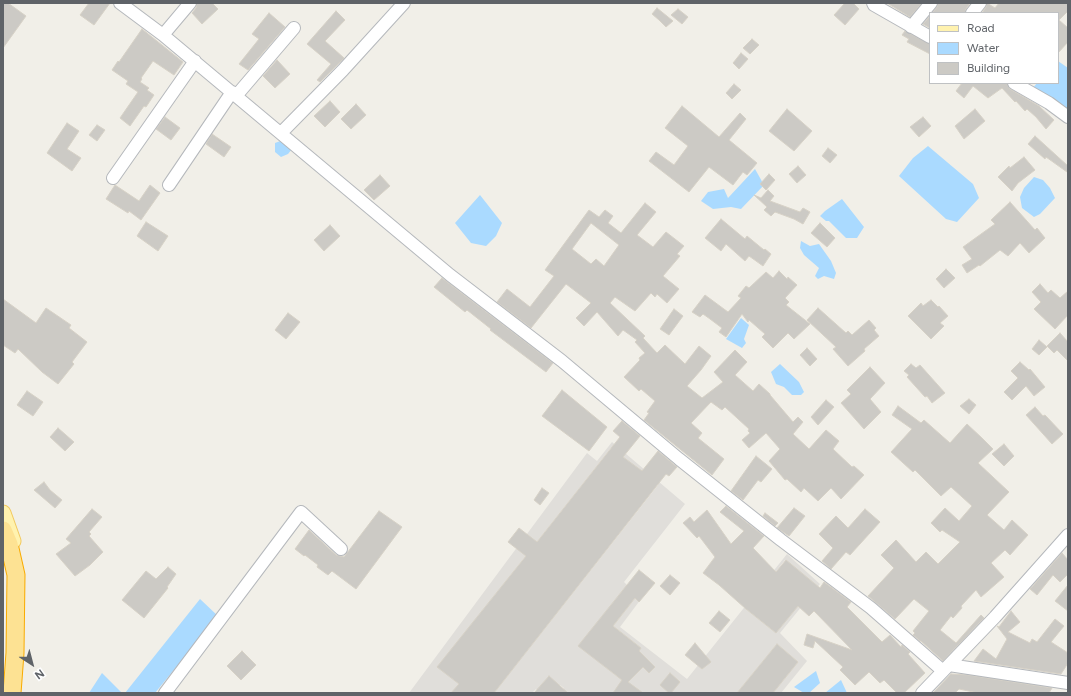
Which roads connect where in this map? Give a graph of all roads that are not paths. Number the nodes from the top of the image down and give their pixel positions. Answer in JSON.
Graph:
{"nodes":[{"id":1,"x":120,"y":3,"type":"edge"},
{"id":2,"x":190,"y":3,"type":"edge"},
{"id":3,"x":404,"y":3,"type":"edge"},
{"id":4,"x":873,"y":3,"type":"edge"},
{"id":5,"x":931,"y":3,"type":"edge"},
{"id":6,"x":980,"y":3,"type":"edge"},
{"id":7,"x":973,"y":12,"type":"edge"},
{"id":8,"x":911,"y":27,"type":"junction"},
{"id":9,"x":294,"y":28,"type":"dead end"},
{"id":10,"x":163,"y":35,"type":"junction"},
{"id":11,"x":929,"y":36,"type":"edge"},
{"id":12,"x":195,"y":62,"type":"junction"},
{"id":13,"x":1016,"y":84,"type":"edge"},
{"id":14,"x":234,"y":94,"type":"junction"},
{"id":15,"x":1068,"y":117,"type":"edge"},
{"id":16,"x":281,"y":133,"type":"junction"},
{"id":17,"x":113,"y":178,"type":"dead end"},
{"id":18,"x":169,"y":185,"type":"dead end"},
{"id":19,"x":3,"y":513,"type":"edge"},
{"id":20,"x":3,"y":530,"type":"edge"},
{"id":21,"x":1068,"y":535,"type":"edge"},
{"id":22,"x":341,"y":549,"type":"dead end"},
{"id":23,"x":3,"y":559,"type":"edge"},
{"id":24,"x":946,"y":668,"type":"junction"},
{"id":25,"x":1068,"y":683,"type":"edge"},
{"id":26,"x":3,"y":693,"type":"edge"},
{"id":27,"x":12,"y":693,"type":"edge"},
{"id":28,"x":17,"y":693,"type":"edge"},
{"id":29,"x":165,"y":693,"type":"edge"},
{"id":30,"x":922,"y":693,"type":"edge"}],
"edges":[{"from":1,"to":10,"type":"street"},
{"from":2,"to":10,"type":"street"},
{"from":3,"to":16,"type":"street"},
{"from":4,"to":8,"type":"street"},
{"from":5,"to":8,"type":"street"},
{"from":6,"to":7,"type":"street"},
{"from":8,"to":11,"type":"street"},
{"from":9,"to":14,"type":"street"},
{"from":10,"to":12,"type":"street"},
{"from":12,"to":14,"type":"street"},
{"from":12,"to":17,"type":"street"},
{"from":13,"to":15,"type":"street"},
{"from":14,"to":16,"type":"street"},
{"from":14,"to":18,"type":"street"},
{"from":16,"to":24,"type":"street"},
{"from":19,"to":28,"type":"main road"},
{"from":20,"to":27,"type":"highway"},
{"from":21,"to":24,"type":"street"},
{"from":22,"to":29,"type":"street"},
{"from":23,"to":26,"type":"highway"},
{"from":24,"to":25,"type":"street"},
{"from":24,"to":30,"type":"street"}]}
